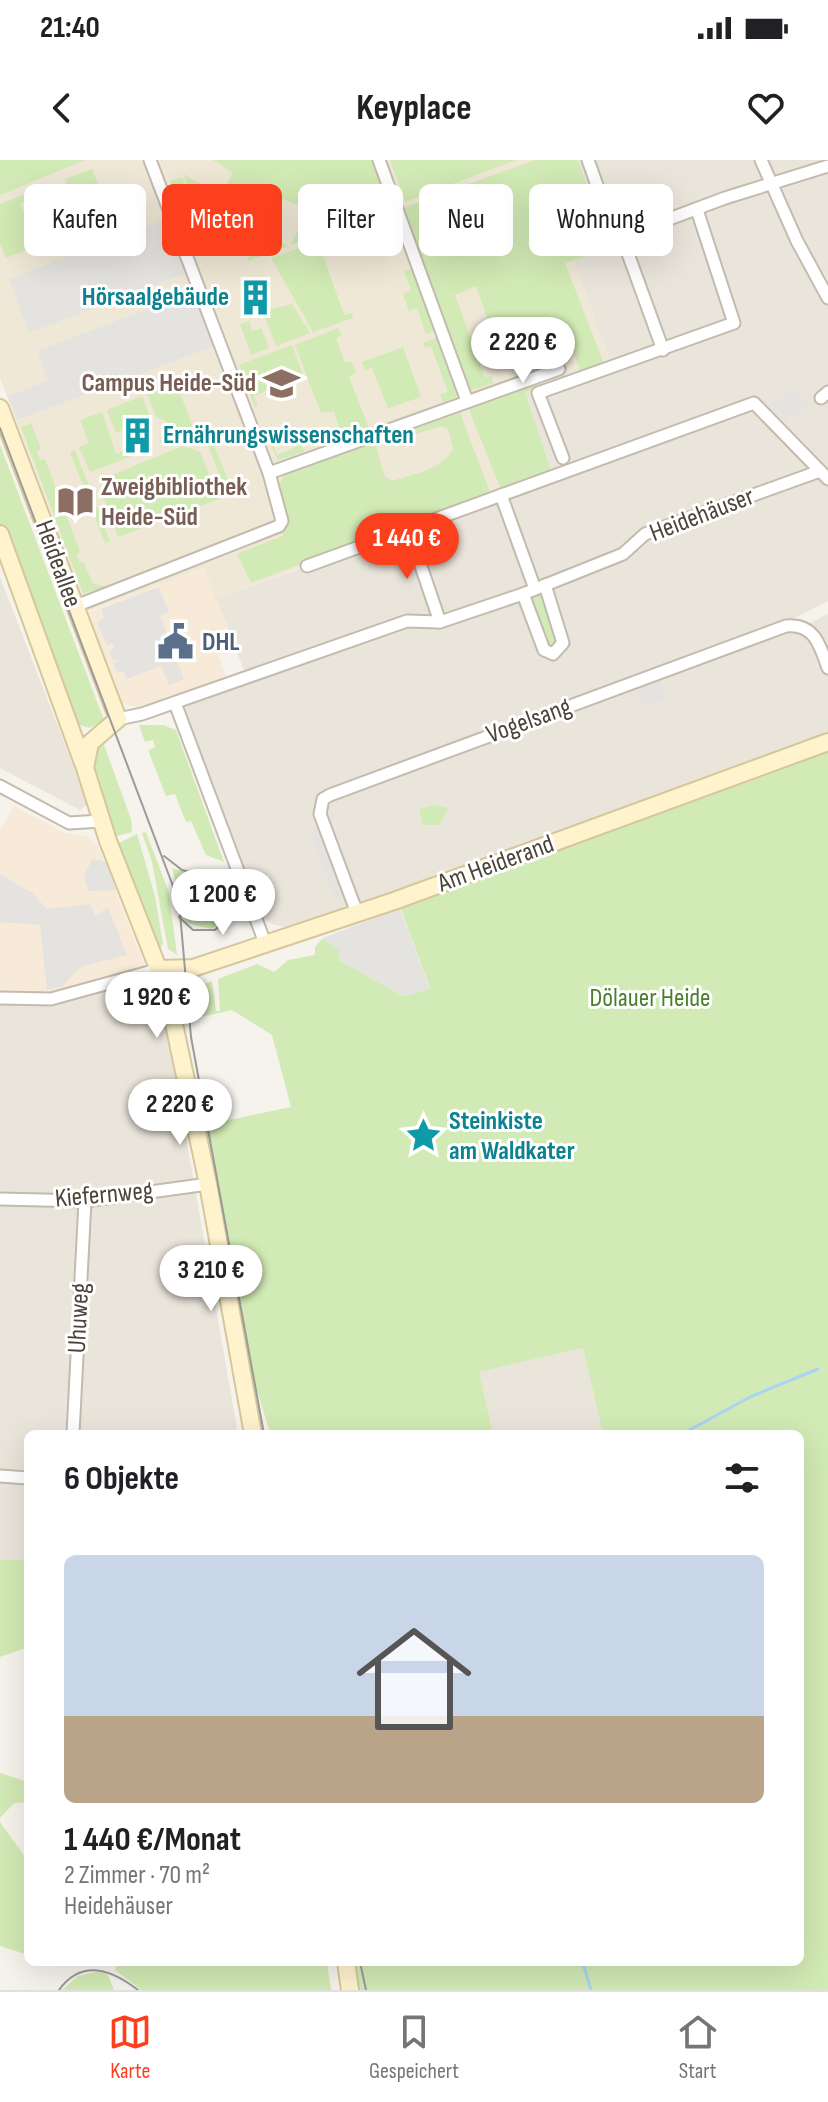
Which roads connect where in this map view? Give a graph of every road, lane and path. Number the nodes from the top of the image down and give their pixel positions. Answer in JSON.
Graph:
{"nodes":[{"id":1,"x":150,"y":160,"type":"edge"},
{"id":2,"x":379,"y":160,"type":"edge"},
{"id":3,"x":588,"y":160,"type":"edge"},
{"id":4,"x":761,"y":160,"type":"edge"},
{"id":5,"x":828,"y":166,"type":"edge"},
{"id":6,"x":597,"y":184,"type":"edge"},
{"id":7,"x":770,"y":184,"type":"junction"},
{"id":8,"x":697,"y":210,"type":"junction"},
{"id":9,"x":673,"y":219,"type":"edge"},
{"id":10,"x":629,"y":256,"type":"edge"},
{"id":11,"x":828,"y":298,"type":"edge"},
{"id":12,"x":663,"y":350,"type":"junction"},
{"id":13,"x":559,"y":369,"type":"dead end"},
{"id":14,"x":467,"y":401,"type":"junction"},
{"id":15,"x":0,"y":408,"type":"edge"},
{"id":16,"x":563,"y":458,"type":"dead end"},
{"id":17,"x":269,"y":473,"type":"junction"},
{"id":18,"x":824,"y":475,"type":"edge"},
{"id":19,"x":501,"y":495,"type":"junction"},
{"id":20,"x":408,"y":528,"type":"junction"},
{"id":21,"x":0,"y":534,"type":"edge"},
{"id":22,"x":307,"y":566,"type":"dead end"},
{"id":23,"x":540,"y":587,"type":"junction"},
{"id":24,"x":523,"y":594,"type":"junction"},
{"id":25,"x":73,"y":607,"type":"junction"},
{"id":26,"x":440,"y":622,"type":"junction"},
{"id":27,"x":828,"y":668,"type":"edge"},
{"id":28,"x":175,"y":703,"type":"junction"},
{"id":29,"x":118,"y":719,"type":"junction"},
{"id":30,"x":70,"y":725,"type":"junction"},
{"id":31,"x":98,"y":734,"type":"junction"},
{"id":32,"x":828,"y":742,"type":"edge"},
{"id":33,"x":85,"y":768,"type":"junction"},
{"id":34,"x":0,"y":786,"type":"edge"},
{"id":35,"x":101,"y":821,"type":"junction"},
{"id":36,"x":357,"y":913,"type":"junction"},
{"id":37,"x":265,"y":943,"type":"junction"},
{"id":38,"x":160,"y":969,"type":"junction"},
{"id":39,"x":0,"y":998,"type":"edge"},
{"id":40,"x":208,"y":1184,"type":"junction"},
{"id":41,"x":0,"y":1199,"type":"edge"},
{"id":42,"x":85,"y":1201,"type":"junction"},
{"id":43,"x":73,"y":1430,"type":"edge"},
{"id":44,"x":252,"y":1430,"type":"edge"},
{"id":45,"x":0,"y":1476,"type":"edge"},
{"id":46,"x":24,"y":1478,"type":"edge"},
{"id":47,"x":347,"y":1966,"type":"edge"},
{"id":48,"x":350,"y":1990,"type":"edge"}],
"edges":[{"from":1,"to":17,"type":"street"},
{"from":2,"to":14,"type":"street"},
{"from":3,"to":6,"type":"street"},
{"from":4,"to":7,"type":"street"},
{"from":5,"to":7,"type":"street"},
{"from":7,"to":8,"type":"street"},
{"from":7,"to":11,"type":"street"},
{"from":8,"to":9,"type":"street"},
{"from":8,"to":12,"type":"street"},
{"from":10,"to":12,"type":"street"},
{"from":12,"to":16,"type":"street"},
{"from":13,"to":14,"type":"street"},
{"from":14,"to":17,"type":"street"},
{"from":15,"to":25,"type":"main road","name":"Heideallee"},
{"from":17,"to":25,"type":"street"},
{"from":18,"to":19,"type":"street"},
{"from":18,"to":23,"type":"street","name":"Heidehäuser"},
{"from":19,"to":20,"type":"street"},
{"from":19,"to":23,"type":"street"},
{"from":20,"to":22,"type":"street"},
{"from":20,"to":26,"type":"street"},
{"from":21,"to":30,"type":"main road","name":"Heideallee"},
{"from":23,"to":24,"type":"street","name":"Heidehäuser"},
{"from":23,"to":24,"type":"street"},
{"from":24,"to":26,"type":"street","name":"Heidehäuser"},
{"from":25,"to":29,"type":"main road","name":"Heideallee"},
{"from":26,"to":28,"type":"street","name":"Heidehäuser"},
{"from":27,"to":36,"type":"street","name":"Vogelsang"},
{"from":28,"to":29,"type":"street","name":"Heidehäuser"},
{"from":28,"to":37,"type":"street"},
{"from":29,"to":31,"type":"main road"},
{"from":30,"to":31,"type":"main road"},
{"from":30,"to":33,"type":"main road","name":"Heideallee"},
{"from":31,"to":33,"type":"main road"},
{"from":32,"to":36,"type":"main road","name":"Am Heiderand"},
{"from":33,"to":35,"type":"main road","name":"Heideallee"},
{"from":34,"to":35,"type":"street"},
{"from":35,"to":38,"type":"main road","name":"Heideallee"},
{"from":36,"to":37,"type":"main road","name":"Am Heiderand"},
{"from":37,"to":38,"type":"main road","name":"Am Heiderand"},
{"from":38,"to":39,"type":"street"},
{"from":38,"to":40,"type":"main road","name":"Heideallee"},
{"from":40,"to":42,"type":"street","name":"Kiefernweg"},
{"from":40,"to":44,"type":"main road","name":"Heideallee"},
{"from":41,"to":42,"type":"street","name":"Kiefernweg"},
{"from":42,"to":43,"type":"street","name":"Uhuweg"},
{"from":45,"to":46,"type":"street"},
{"from":47,"to":48,"type":"main road"}]}
